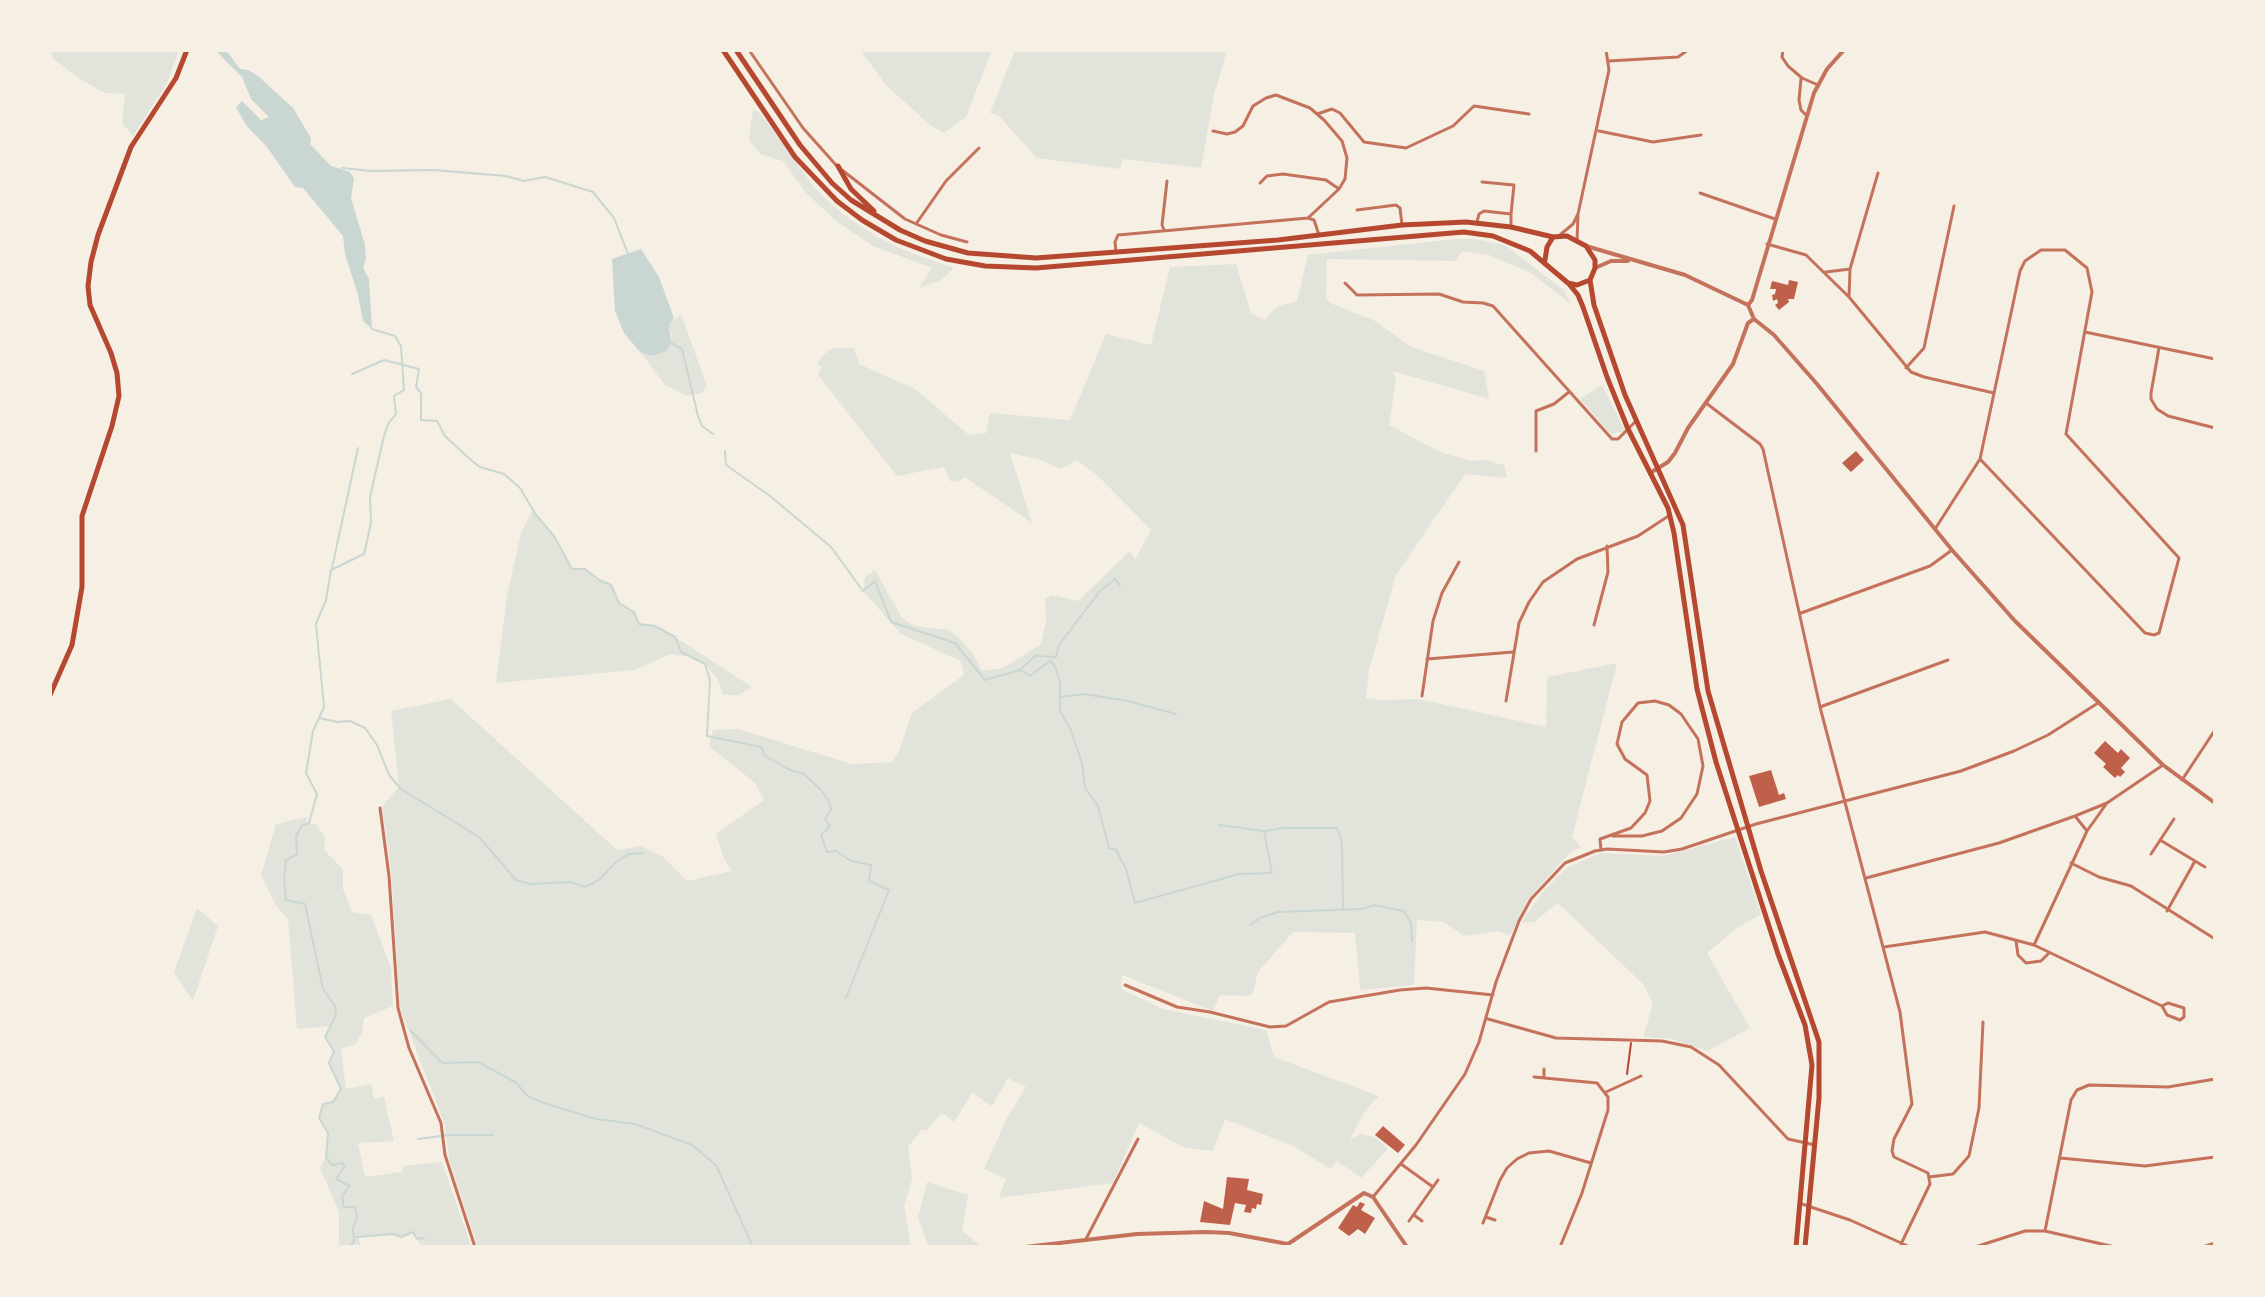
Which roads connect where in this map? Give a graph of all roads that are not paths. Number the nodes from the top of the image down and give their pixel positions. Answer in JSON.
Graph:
{"nodes":[{"id":1,"x":187,"y":50,"type":"edge"},
{"id":2,"x":723,"y":50,"type":"edge"},
{"id":3,"x":736,"y":50,"type":"edge"},
{"id":4,"x":749,"y":50,"type":"edge"},
{"id":5,"x":1606,"y":50,"type":"edge"},
{"id":6,"x":1688,"y":50,"type":"edge"},
{"id":7,"x":1783,"y":50,"type":"edge"},
{"id":8,"x":1844,"y":50,"type":"edge"},
{"id":9,"x":1609,"y":61,"type":"junction"},
{"id":10,"x":1802,"y":78,"type":"junction"},
{"id":11,"x":1818,"y":85,"type":"junction"},
{"id":12,"x":1317,"y":114,"type":"junction"},
{"id":13,"x":1529,"y":114,"type":"dead end"},
{"id":14,"x":1807,"y":116,"type":"junction"},
{"id":15,"x":1213,"y":131,"type":"dead end"},
{"id":16,"x":1598,"y":131,"type":"junction"},
{"id":17,"x":1698,"y":144,"type":"dead end"},
{"id":18,"x":979,"y":148,"type":"dead end"},
{"id":19,"x":838,"y":166,"type":"junction"},
{"id":20,"x":1878,"y":173,"type":"dead end"},
{"id":21,"x":1167,"y":181,"type":"dead end"},
{"id":22,"x":1482,"y":182,"type":"dead end"},
{"id":23,"x":1260,"y":183,"type":"dead end"},
{"id":24,"x":1339,"y":189,"type":"junction"},
{"id":25,"x":1700,"y":193,"type":"dead end"},
{"id":26,"x":1954,"y":206,"type":"dead end"},
{"id":27,"x":1357,"y":210,"type":"dead end"},
{"id":28,"x":1511,"y":214,"type":"junction"},
{"id":29,"x":1578,"y":214,"type":"junction"},
{"id":30,"x":1308,"y":218,"type":"junction"},
{"id":31,"x":1775,"y":219,"type":"junction"},
{"id":32,"x":1477,"y":222,"type":"junction"},
{"id":33,"x":888,"y":224,"type":"junction"},
{"id":34,"x":916,"y":224,"type":"junction"},
{"id":35,"x":1402,"y":225,"type":"junction"},
{"id":36,"x":1511,"y":227,"type":"junction"},
{"id":37,"x":1164,"y":230,"type":"junction"},
{"id":38,"x":1319,"y":235,"type":"junction"},
{"id":39,"x":1556,"y":236,"type":"junction"},
{"id":40,"x":1577,"y":241,"type":"junction"},
{"id":41,"x":967,"y":242,"type":"dead end"},
{"id":42,"x":1767,"y":244,"type":"junction"},
{"id":43,"x":1586,"y":246,"type":"junction"},
{"id":44,"x":1116,"y":252,"type":"junction"},
{"id":45,"x":1545,"y":261,"type":"junction"},
{"id":46,"x":1634,"y":262,"type":"junction"},
{"id":47,"x":1595,"y":268,"type":"junction"},
{"id":48,"x":1850,"y":269,"type":"junction"},
{"id":49,"x":1826,"y":272,"type":"junction"},
{"id":50,"x":1590,"y":280,"type":"junction"},
{"id":51,"x":1345,"y":283,"type":"dead end"},
{"id":52,"x":1568,"y":283,"type":"junction"},
{"id":53,"x":1849,"y":297,"type":"junction"},
{"id":54,"x":1748,"y":305,"type":"junction"},
{"id":55,"x":1754,"y":319,"type":"junction"},
{"id":56,"x":2085,"y":332,"type":"junction"},
{"id":57,"x":2159,"y":348,"type":"junction"},
{"id":58,"x":2215,"y":359,"type":"edge"},
{"id":59,"x":1906,"y":368,"type":"junction"},
{"id":60,"x":1569,"y":392,"type":"junction"},
{"id":61,"x":1995,"y":393,"type":"junction"},
{"id":62,"x":1706,"y":403,"type":"junction"},
{"id":63,"x":1635,"y":422,"type":"junction"},
{"id":64,"x":2215,"y":428,"type":"edge"},
{"id":65,"x":1628,"y":429,"type":"junction"},
{"id":66,"x":1536,"y":451,"type":"dead end"},
{"id":67,"x":1980,"y":459,"type":"junction"},
{"id":68,"x":1659,"y":468,"type":"junction"},
{"id":69,"x":1650,"y":473,"type":"junction"},
{"id":70,"x":1670,"y":515,"type":"junction"},
{"id":71,"x":1935,"y":529,"type":"junction"},
{"id":72,"x":1607,"y":546,"type":"junction"},
{"id":73,"x":1952,"y":550,"type":"junction"},
{"id":74,"x":1459,"y":562,"type":"dead end"},
{"id":75,"x":1800,"y":614,"type":"junction"},
{"id":76,"x":1594,"y":625,"type":"dead end"},
{"id":77,"x":1513,"y":652,"type":"junction"},
{"id":78,"x":1427,"y":659,"type":"junction"},
{"id":79,"x":1948,"y":660,"type":"dead end"},
{"id":80,"x":50,"y":695,"type":"edge"},
{"id":81,"x":1422,"y":696,"type":"dead end"},
{"id":82,"x":1506,"y":701,"type":"dead end"},
{"id":83,"x":2098,"y":703,"type":"junction"},
{"id":84,"x":1820,"y":707,"type":"junction"},
{"id":85,"x":2215,"y":730,"type":"edge"},
{"id":86,"x":2163,"y":765,"type":"junction"},
{"id":87,"x":2182,"y":780,"type":"junction"},
{"id":88,"x":1845,"y":800,"type":"junction"},
{"id":89,"x":2107,"y":803,"type":"junction"},
{"id":90,"x":2215,"y":803,"type":"edge"},
{"id":91,"x":380,"y":808,"type":"dead end"},
{"id":92,"x":2075,"y":816,"type":"junction"},
{"id":93,"x":2174,"y":819,"type":"dead end"},
{"id":94,"x":1747,"y":827,"type":"junction"},
{"id":95,"x":1738,"y":829,"type":"junction"},
{"id":96,"x":2087,"y":831,"type":"junction"},
{"id":97,"x":1613,"y":836,"type":"junction"},
{"id":98,"x":2160,"y":840,"type":"junction"},
{"id":99,"x":1601,"y":850,"type":"junction"},
{"id":100,"x":2151,"y":854,"type":"dead end"},
{"id":101,"x":2195,"y":861,"type":"junction"},
{"id":102,"x":2071,"y":863,"type":"junction"},
{"id":103,"x":2205,"y":867,"type":"dead end"},
{"id":104,"x":1866,"y":878,"type":"junction"},
{"id":105,"x":2167,"y":911,"type":"junction"},
{"id":106,"x":2215,"y":930,"type":"edge"},
{"id":107,"x":2213,"y":938,"type":"edge"},
{"id":108,"x":2016,"y":940,"type":"junction"},
{"id":109,"x":2034,"y":945,"type":"junction"},
{"id":110,"x":1884,"y":947,"type":"junction"},
{"id":111,"x":2049,"y":953,"type":"junction"},
{"id":112,"x":1125,"y":985,"type":"dead end"},
{"id":113,"x":1493,"y":995,"type":"junction"},
{"id":114,"x":2162,"y":1006,"type":"junction"},
{"id":115,"x":1487,"y":1018,"type":"junction"},
{"id":116,"x":1983,"y":1022,"type":"dead end"},
{"id":117,"x":1544,"y":1069,"type":"dead end"},
{"id":118,"x":1627,"y":1074,"type":"road end"},
{"id":119,"x":1641,"y":1076,"type":"dead end"},
{"id":120,"x":1534,"y":1077,"type":"dead end"},
{"id":121,"x":1544,"y":1078,"type":"junction"},
{"id":122,"x":2215,"y":1079,"type":"edge"},
{"id":123,"x":1632,"y":1080,"type":"junction"},
{"id":124,"x":1606,"y":1092,"type":"junction"},
{"id":125,"x":1138,"y":1139,"type":"dead end"},
{"id":126,"x":1805,"y":1144,"type":"junction"},
{"id":127,"x":1815,"y":1145,"type":"junction"},
{"id":128,"x":2215,"y":1157,"type":"edge"},
{"id":129,"x":2060,"y":1158,"type":"junction"},
{"id":130,"x":1591,"y":1163,"type":"junction"},
{"id":131,"x":1401,"y":1164,"type":"junction"},
{"id":132,"x":1929,"y":1177,"type":"junction"},
{"id":133,"x":1438,"y":1180,"type":"dead end"},
{"id":134,"x":1433,"y":1187,"type":"junction"},
{"id":135,"x":1373,"y":1197,"type":"junction"},
{"id":136,"x":1800,"y":1204,"type":"junction"},
{"id":137,"x":1809,"y":1205,"type":"junction"},
{"id":138,"x":1414,"y":1215,"type":"junction"},
{"id":139,"x":1486,"y":1217,"type":"junction"},
{"id":140,"x":1495,"y":1220,"type":"dead end"},
{"id":141,"x":1409,"y":1221,"type":"dead end"},
{"id":142,"x":1422,"y":1221,"type":"dead end"},
{"id":143,"x":1483,"y":1223,"type":"dead end"},
{"id":144,"x":2045,"y":1231,"type":"junction"},
{"id":145,"x":1086,"y":1239,"type":"junction"},
{"id":146,"x":2215,"y":1243,"type":"edge"},
{"id":147,"x":1901,"y":1244,"type":"junction"},
{"id":148,"x":1287,"y":1246,"type":"edge"},
{"id":149,"x":475,"y":1247,"type":"edge"},
{"id":150,"x":1025,"y":1247,"type":"edge"},
{"id":151,"x":1407,"y":1247,"type":"edge"},
{"id":152,"x":1560,"y":1247,"type":"edge"},
{"id":153,"x":1796,"y":1247,"type":"edge"},
{"id":154,"x":1805,"y":1247,"type":"edge"},
{"id":155,"x":1910,"y":1247,"type":"edge"},
{"id":156,"x":1975,"y":1247,"type":"edge"},
{"id":157,"x":2115,"y":1247,"type":"edge"},
{"id":158,"x":2203,"y":1247,"type":"edge"}],
"edges":[{"from":1,"to":80,"type":"main road"},
{"from":2,"to":45,"type":"main road"},
{"from":3,"to":33,"type":"main road"},
{"from":4,"to":19,"type":"street"},
{"from":5,"to":9,"type":"street"},
{"from":6,"to":9,"type":"street"},
{"from":7,"to":10,"type":"street"},
{"from":8,"to":11,"type":"street"},
{"from":9,"to":16,"type":"street"},
{"from":10,"to":11,"type":"street"},
{"from":10,"to":14,"type":"street"},
{"from":11,"to":14,"type":"street"},
{"from":12,"to":13,"type":"street"},
{"from":12,"to":15,"type":"street"},
{"from":12,"to":24,"type":"street"},
{"from":14,"to":31,"type":"street"},
{"from":16,"to":17,"type":"street"},
{"from":16,"to":29,"type":"street"},
{"from":18,"to":34,"type":"street"},
{"from":19,"to":33,"type":"main road"},
{"from":19,"to":34,"type":"street"},
{"from":20,"to":48,"type":"street"},
{"from":21,"to":37,"type":"street"},
{"from":22,"to":28,"type":"street"},
{"from":23,"to":24,"type":"street"},
{"from":24,"to":30,"type":"street"},
{"from":25,"to":31,"type":"street"},
{"from":26,"to":59,"type":"street"},
{"from":27,"to":35,"type":"street"},
{"from":28,"to":32,"type":"street"},
{"from":28,"to":36,"type":"street"},
{"from":29,"to":39,"type":"street"},
{"from":29,"to":40,"type":"street"},
{"from":30,"to":37,"type":"street"},
{"from":30,"to":38,"type":"street"},
{"from":31,"to":42,"type":"street"},
{"from":32,"to":35,"type":"main road"},
{"from":32,"to":36,"type":"main road"},
{"from":33,"to":44,"type":"main road"},
{"from":34,"to":41,"type":"street"},
{"from":35,"to":38,"type":"main road"},
{"from":36,"to":39,"type":"main road"},
{"from":37,"to":44,"type":"street"},
{"from":38,"to":44,"type":"main road"},
{"from":39,"to":40,"type":"main road"},
{"from":39,"to":45,"type":"main road"},
{"from":40,"to":43,"type":"main road"},
{"from":42,"to":49,"type":"street"},
{"from":42,"to":54,"type":"street"},
{"from":43,"to":46,"type":"street"},
{"from":43,"to":47,"type":"main road"},
{"from":45,"to":52,"type":"main road"},
{"from":46,"to":47,"type":"street"},
{"from":46,"to":54,"type":"street"},
{"from":47,"to":50,"type":"main road"},
{"from":48,"to":49,"type":"street"},
{"from":48,"to":53,"type":"street"},
{"from":49,"to":53,"type":"street"},
{"from":50,"to":52,"type":"main road"},
{"from":50,"to":63,"type":"main road"},
{"from":51,"to":60,"type":"street"},
{"from":52,"to":65,"type":"main road"},
{"from":53,"to":59,"type":"street"},
{"from":54,"to":55,"type":"street"},
{"from":55,"to":62,"type":"street"},
{"from":55,"to":71,"type":"street"},
{"from":56,"to":57,"type":"street"},
{"from":56,"to":61,"type":"street"},
{"from":56,"to":67,"type":"street"},
{"from":57,"to":58,"type":"street"},
{"from":57,"to":64,"type":"street"},
{"from":59,"to":61,"type":"street"},
{"from":60,"to":65,"type":"street"},
{"from":60,"to":66,"type":"street"},
{"from":61,"to":67,"type":"street"},
{"from":62,"to":68,"type":"street"},
{"from":62,"to":75,"type":"street"},
{"from":63,"to":65,"type":"street"},
{"from":63,"to":68,"type":"main road"},
{"from":65,"to":69,"type":"main road"},
{"from":67,"to":71,"type":"street"},
{"from":68,"to":69,"type":"street"},
{"from":68,"to":94,"type":"main road"},
{"from":69,"to":70,"type":"main road"},
{"from":70,"to":72,"type":"street"},
{"from":70,"to":95,"type":"main road"},
{"from":71,"to":73,"type":"street"},
{"from":72,"to":76,"type":"street"},
{"from":72,"to":77,"type":"street"},
{"from":73,"to":75,"type":"street"},
{"from":73,"to":83,"type":"street"},
{"from":74,"to":78,"type":"street"},
{"from":75,"to":84,"type":"street"},
{"from":77,"to":78,"type":"street"},
{"from":77,"to":82,"type":"street"},
{"from":78,"to":81,"type":"street"},
{"from":79,"to":84,"type":"street"},
{"from":83,"to":86,"type":"street"},
{"from":83,"to":88,"type":"street"},
{"from":84,"to":88,"type":"street"},
{"from":85,"to":87,"type":"street"},
{"from":86,"to":87,"type":"street"},
{"from":86,"to":89,"type":"street"},
{"from":87,"to":90,"type":"street"},
{"from":88,"to":94,"type":"street"},
{"from":88,"to":104,"type":"street"},
{"from":89,"to":92,"type":"street"},
{"from":89,"to":96,"type":"street"},
{"from":91,"to":149,"type":"street"},
{"from":92,"to":96,"type":"street"},
{"from":92,"to":104,"type":"street"},
{"from":93,"to":98,"type":"street"},
{"from":94,"to":95,"type":"street"},
{"from":94,"to":127,"type":"main road"},
{"from":95,"to":99,"type":"street"},
{"from":95,"to":126,"type":"main road"},
{"from":96,"to":102,"type":"street"},
{"from":97,"to":97,"type":"street"},
{"from":97,"to":99,"type":"street"},
{"from":98,"to":100,"type":"street"},
{"from":98,"to":101,"type":"street"},
{"from":99,"to":113,"type":"street"},
{"from":101,"to":103,"type":"street"},
{"from":101,"to":105,"type":"street"},
{"from":102,"to":105,"type":"street"},
{"from":102,"to":109,"type":"street"},
{"from":104,"to":110,"type":"street"},
{"from":105,"to":107,"type":"street"},
{"from":106,"to":107,"type":"street"},
{"from":108,"to":109,"type":"street"},
{"from":108,"to":110,"type":"street"},
{"from":108,"to":111,"type":"street"},
{"from":109,"to":111,"type":"street"},
{"from":110,"to":132,"type":"street"},
{"from":111,"to":114,"type":"street"},
{"from":112,"to":113,"type":"street"},
{"from":113,"to":115,"type":"street"},
{"from":114,"to":114,"type":"street"},
{"from":115,"to":126,"type":"street"},
{"from":115,"to":131,"type":"street"},
{"from":116,"to":132,"type":"street"},
{"from":117,"to":121,"type":"street"},
{"from":118,"to":123,"type":"street"},
{"from":119,"to":123,"type":"street"},
{"from":120,"to":121,"type":"street"},
{"from":121,"to":124,"type":"street"},
{"from":122,"to":129,"type":"street"},
{"from":123,"to":124,"type":"street"},
{"from":124,"to":130,"type":"street"},
{"from":125,"to":145,"type":"street"},
{"from":126,"to":127,"type":"street"},
{"from":126,"to":136,"type":"main road"},
{"from":127,"to":137,"type":"main road"},
{"from":128,"to":129,"type":"street"},
{"from":129,"to":144,"type":"street"},
{"from":130,"to":139,"type":"street"},
{"from":130,"to":152,"type":"street"},
{"from":131,"to":134,"type":"street"},
{"from":131,"to":135,"type":"street"},
{"from":132,"to":147,"type":"street"},
{"from":133,"to":134,"type":"street"},
{"from":134,"to":138,"type":"street"},
{"from":135,"to":148,"type":"street"},
{"from":135,"to":151,"type":"street"},
{"from":136,"to":137,"type":"street"},
{"from":136,"to":153,"type":"main road"},
{"from":137,"to":147,"type":"street"},
{"from":137,"to":154,"type":"main road"},
{"from":138,"to":141,"type":"street"},
{"from":138,"to":142,"type":"street"},
{"from":139,"to":140,"type":"street"},
{"from":139,"to":143,"type":"street"},
{"from":144,"to":156,"type":"street"},
{"from":144,"to":157,"type":"street"},
{"from":145,"to":148,"type":"street"},
{"from":145,"to":150,"type":"street"},
{"from":146,"to":158,"type":"street"},
{"from":147,"to":155,"type":"street"}]}
